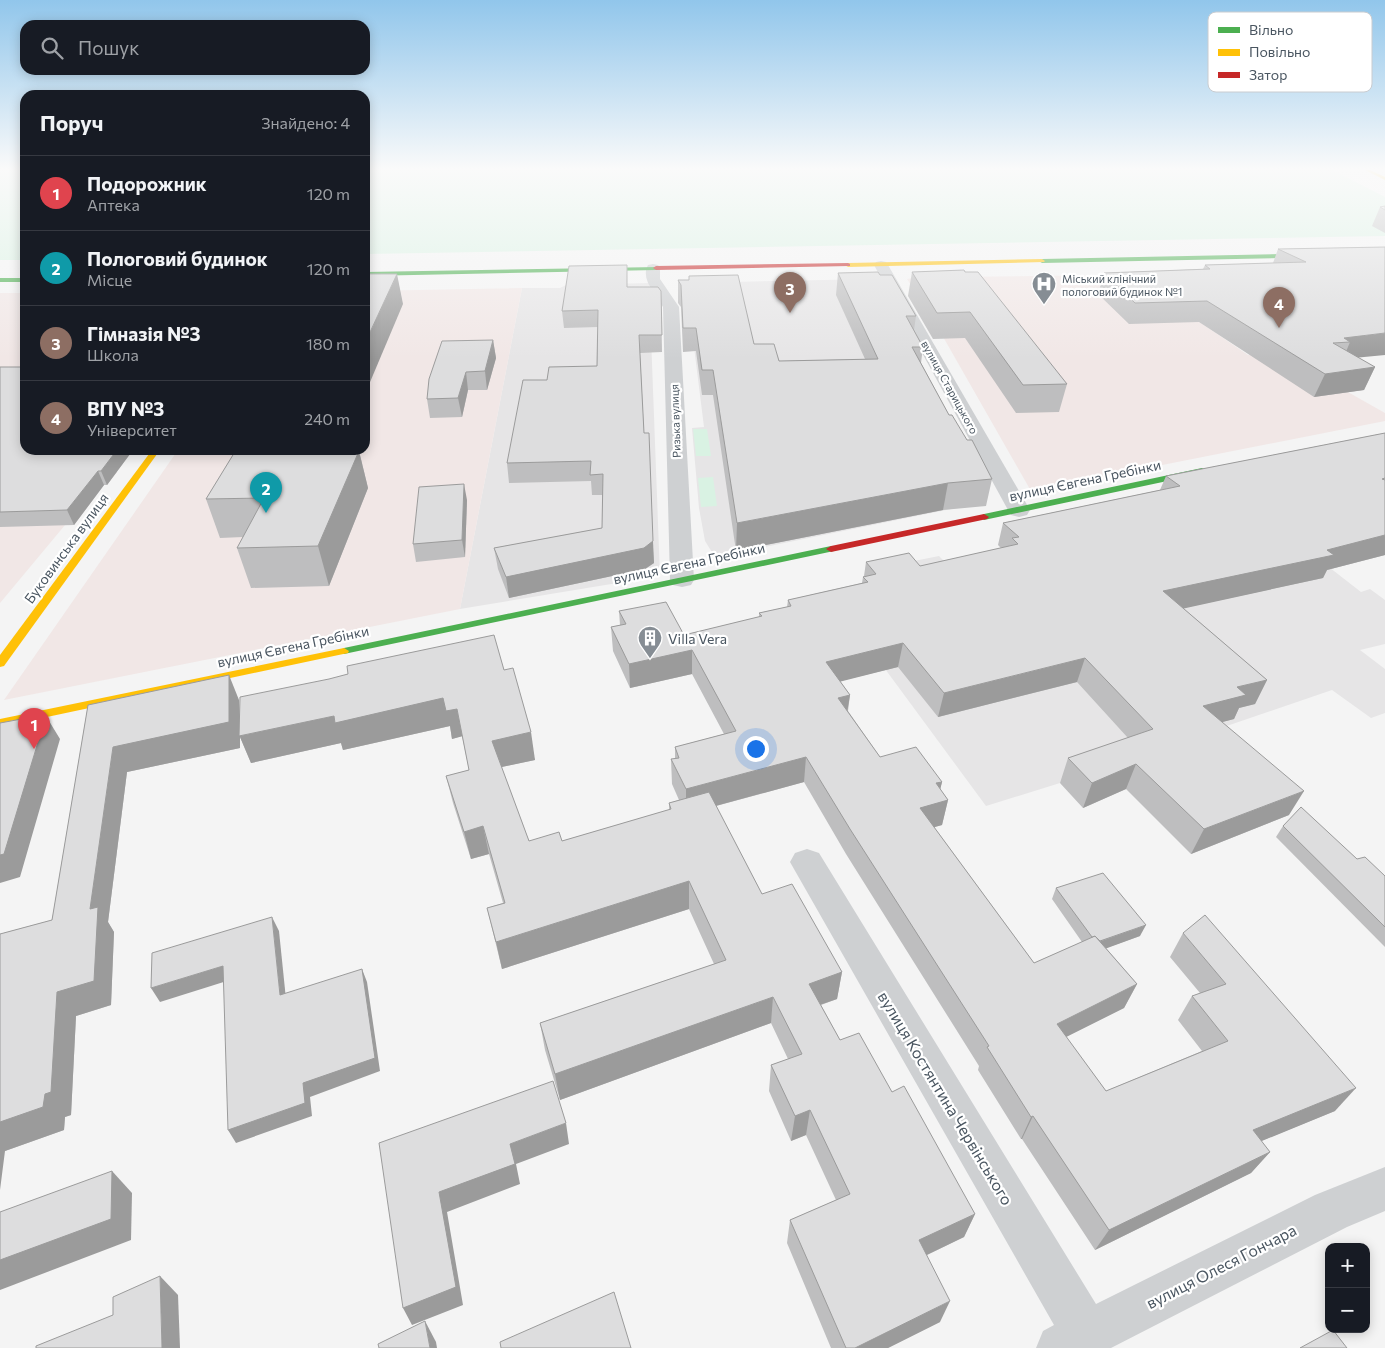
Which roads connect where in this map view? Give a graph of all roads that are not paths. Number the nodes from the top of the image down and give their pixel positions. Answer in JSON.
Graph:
{"nodes":[{"id":1,"x":1385,"y":254,"type":"edge"},
{"id":2,"x":881,"y":265,"type":"junction"},
{"id":3,"x":653,"y":268,"type":"junction"},
{"id":4,"x":370,"y":274,"type":"edge"},
{"id":5,"x":0,"y":280,"type":"edge"},
{"id":6,"x":20,"y":280,"type":"edge"},
{"id":7,"x":152,"y":455,"type":"edge"},
{"id":8,"x":1217,"y":469,"type":"edge"},
{"id":9,"x":1019,"y":510,"type":"junction"},
{"id":10,"x":682,"y":580,"type":"junction"},
{"id":11,"x":0,"y":663,"type":"edge"},
{"id":12,"x":0,"y":723,"type":"edge"},
{"id":13,"x":807,"y":862,"type":"dead end"},
{"id":14,"x":1385,"y":1189,"type":"edge"},
{"id":15,"x":1073,"y":1341,"type":"edge"}],
"edges":[{"from":1,"to":2,"type":"main road"},
{"from":2,"to":3,"type":"main road"},
{"from":2,"to":9,"type":"street","name":"вулиця Старицького"},
{"from":3,"to":4,"type":"main road"},
{"from":3,"to":10,"type":"street","name":"Ризька вулиця"},
{"from":5,"to":6,"type":"main road"},
{"from":7,"to":11,"type":"main road","name":"Буковинська вулиця"},
{"from":8,"to":9,"type":"main road","name":"вулиця Євгена Гребінки"},
{"from":9,"to":10,"type":"main road","name":"вулиця Євгена Гребінки"},
{"from":10,"to":12,"type":"main road","name":"вулиця Євгена Гребінки"},
{"from":13,"to":15,"type":"street","name":"вулиця Костянтина Червінського"},
{"from":14,"to":15,"type":"street","name":"вулиця Олеся Гончара"}]}
